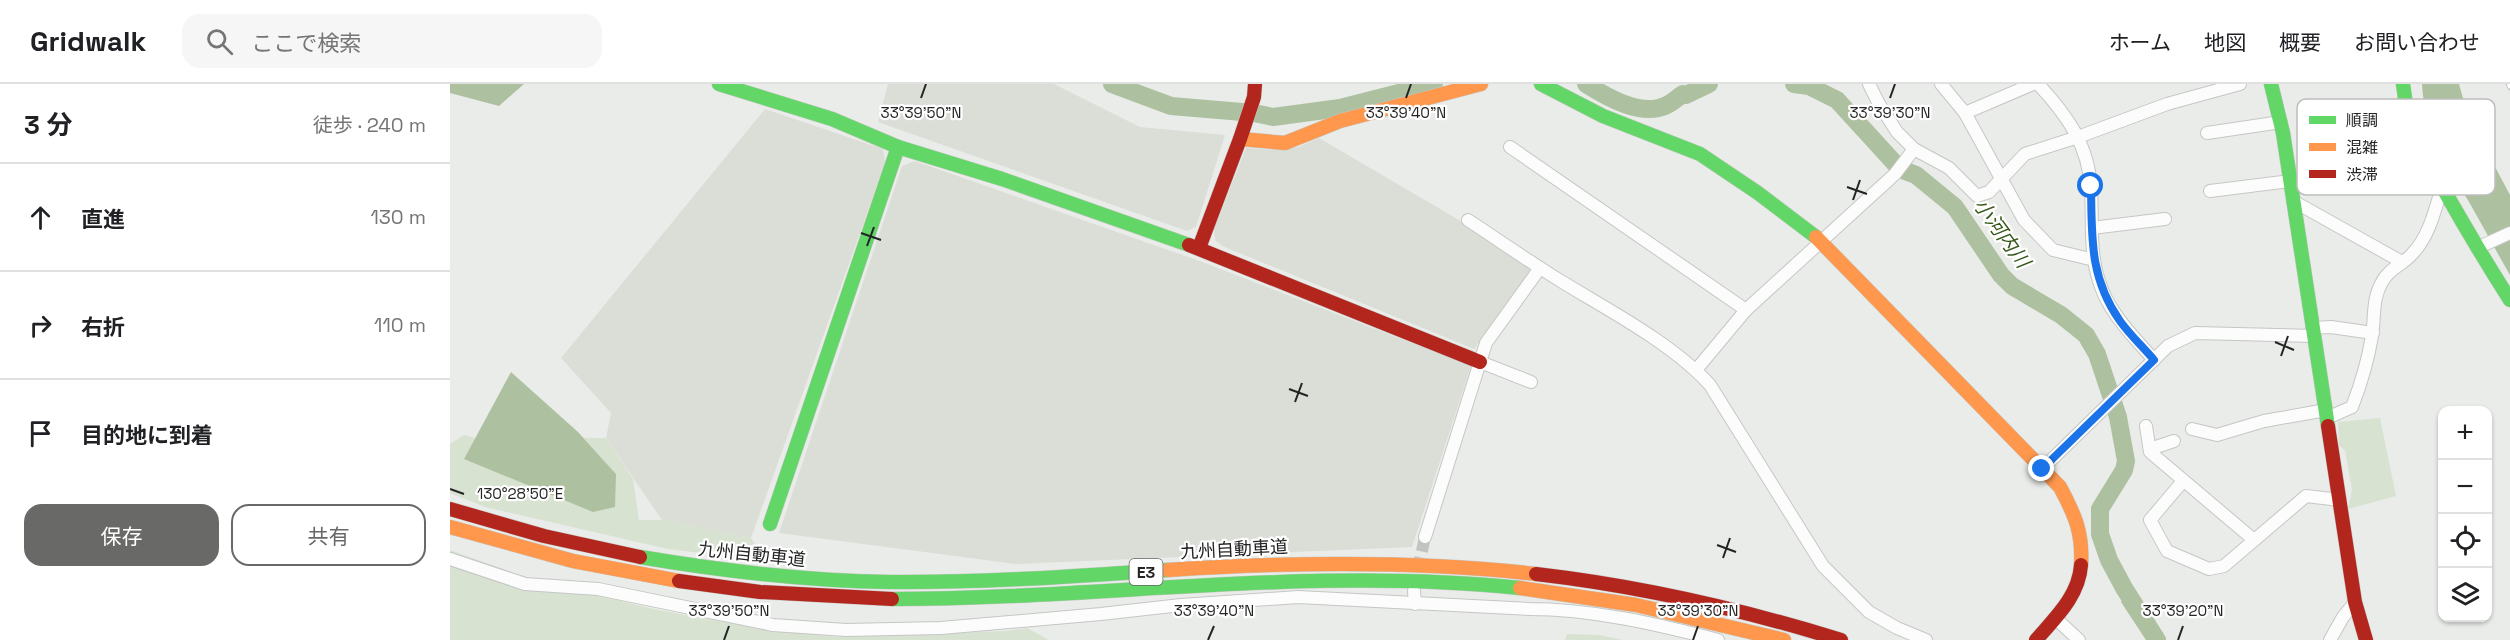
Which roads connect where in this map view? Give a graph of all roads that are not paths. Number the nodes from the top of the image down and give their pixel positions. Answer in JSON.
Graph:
{"nodes":[{"id":1,"x":719,"y":84,"type":"edge"},
{"id":2,"x":1481,"y":84,"type":"edge"},
{"id":3,"x":1544,"y":84,"type":"edge"},
{"id":4,"x":1869,"y":84,"type":"edge"},
{"id":5,"x":1941,"y":84,"type":"edge"},
{"id":6,"x":2032,"y":84,"type":"edge"},
{"id":7,"x":2038,"y":84,"type":"edge"},
{"id":8,"x":2240,"y":84,"type":"edge"},
{"id":9,"x":2271,"y":84,"type":"edge"},
{"id":10,"x":2403,"y":84,"type":"edge"},
{"id":11,"x":1254,"y":90,"type":"edge"},
{"id":12,"x":2406,"y":99,"type":"edge"},
{"id":13,"x":1965,"y":113,"type":"junction"},
{"id":14,"x":2281,"y":122,"type":"junction"},
{"id":15,"x":2206,"y":133,"type":"dead end"},
{"id":16,"x":1242,"y":134,"type":"junction"},
{"id":17,"x":2078,"y":137,"type":"junction"},
{"id":18,"x":898,"y":147,"type":"junction"},
{"id":19,"x":1510,"y":147,"type":"dead end"},
{"id":20,"x":1912,"y":151,"type":"junction"},
{"id":21,"x":2001,"y":179,"type":"junction"},
{"id":22,"x":2290,"y":181,"type":"junction"},
{"id":23,"x":2210,"y":191,"type":"dead end"},
{"id":24,"x":2440,"y":195,"type":"edge"},
{"id":25,"x":2448,"y":195,"type":"edge"},
{"id":26,"x":2293,"y":201,"type":"junction"},
{"id":27,"x":2165,"y":219,"type":"dead end"},
{"id":28,"x":1468,"y":220,"type":"dead end"},
{"id":29,"x":2092,"y":228,"type":"junction"},
{"id":30,"x":2510,"y":233,"type":"edge"},
{"id":31,"x":1822,"y":242,"type":"junction"},
{"id":32,"x":2482,"y":245,"type":"junction"},
{"id":33,"x":1199,"y":248,"type":"junction"},
{"id":34,"x":2094,"y":260,"type":"junction"},
{"id":35,"x":2402,"y":262,"type":"junction"},
{"id":36,"x":1540,"y":268,"type":"junction"},
{"id":37,"x":2510,"y":300,"type":"edge"},
{"id":38,"x":1746,"y":310,"type":"junction"},
{"id":39,"x":2313,"y":332,"type":"junction"},
{"id":40,"x":2373,"y":333,"type":"junction"},
{"id":41,"x":2154,"y":360,"type":"junction"},
{"id":42,"x":1480,"y":362,"type":"junction"},
{"id":43,"x":1696,"y":370,"type":"junction"},
{"id":44,"x":1531,"y":382,"type":"dead end"},
{"id":45,"x":2327,"y":414,"type":"junction"},
{"id":46,"x":2146,"y":426,"type":"dead end"},
{"id":47,"x":2192,"y":429,"type":"dead end"},
{"id":48,"x":2174,"y":441,"type":"dead end"},
{"id":49,"x":2150,"y":449,"type":"junction"},
{"id":50,"x":2042,"y":469,"type":"junction"},
{"id":51,"x":2183,"y":481,"type":"junction"},
{"id":52,"x":2340,"y":500,"type":"junction"},
{"id":53,"x":450,"y":509,"type":"edge"},
{"id":54,"x":770,"y":524,"type":"dead end"},
{"id":55,"x":450,"y":527,"type":"edge"},
{"id":56,"x":1425,"y":537,"type":"tunnel mouth"},
{"id":57,"x":2254,"y":540,"type":"junction"},
{"id":58,"x":450,"y":559,"type":"edge"},
{"id":59,"x":2355,"y":602,"type":"junction"},
{"id":60,"x":2055,"y":618,"type":"junction"},
{"id":61,"x":1718,"y":640,"type":"edge"},
{"id":62,"x":1784,"y":640,"type":"edge"},
{"id":63,"x":1841,"y":640,"type":"edge"},
{"id":64,"x":1926,"y":640,"type":"edge"},
{"id":65,"x":2036,"y":640,"type":"edge"},
{"id":66,"x":2079,"y":640,"type":"edge"},
{"id":67,"x":2330,"y":640,"type":"edge"},
{"id":68,"x":2366,"y":640,"type":"edge"}],
"edges":[{"from":1,"to":18,"type":"main road"},
{"from":2,"to":16,"type":"main road"},
{"from":3,"to":31,"type":"main road"},
{"from":4,"to":20,"type":"street"},
{"from":5,"to":13,"type":"street"},
{"from":6,"to":13,"type":"street"},
{"from":7,"to":17,"type":"street"},
{"from":8,"to":17,"type":"street"},
{"from":9,"to":14,"type":"main road"},
{"from":10,"to":12,"type":"main road"},
{"from":11,"to":16,"type":"main road"},
{"from":13,"to":21,"type":"street"},
{"from":14,"to":15,"type":"street"},
{"from":14,"to":22,"type":"main road"},
{"from":16,"to":33,"type":"main road"},
{"from":17,"to":21,"type":"street"},
{"from":17,"to":29,"type":"street"},
{"from":18,"to":33,"type":"main road"},
{"from":18,"to":54,"type":"main road"},
{"from":19,"to":38,"type":"street"},
{"from":20,"to":21,"type":"street"},
{"from":20,"to":31,"type":"street"},
{"from":21,"to":34,"type":"street"},
{"from":22,"to":23,"type":"street"},
{"from":22,"to":26,"type":"main road"},
{"from":24,"to":35,"type":"street"},
{"from":25,"to":32,"type":"main road"},
{"from":26,"to":35,"type":"street"},
{"from":26,"to":39,"type":"main road"},
{"from":27,"to":29,"type":"street"},
{"from":28,"to":36,"type":"street"},
{"from":29,"to":34,"type":"street"},
{"from":30,"to":32,"type":"street"},
{"from":31,"to":38,"type":"street"},
{"from":31,"to":50,"type":"main road"},
{"from":32,"to":37,"type":"main road"},
{"from":33,"to":42,"type":"main road"},
{"from":34,"to":41,"type":"street"},
{"from":35,"to":40,"type":"street"},
{"from":36,"to":42,"type":"street"},
{"from":36,"to":43,"type":"street"},
{"from":38,"to":43,"type":"street"},
{"from":39,"to":40,"type":"street"},
{"from":39,"to":41,"type":"street"},
{"from":39,"to":45,"type":"main road"},
{"from":40,"to":45,"type":"street"},
{"from":41,"to":50,"type":"street"},
{"from":42,"to":44,"type":"street"},
{"from":42,"to":56,"type":"street"},
{"from":43,"to":64,"type":"street"},
{"from":45,"to":47,"type":"street"},
{"from":45,"to":52,"type":"main road"},
{"from":46,"to":49,"type":"street"},
{"from":48,"to":49,"type":"street"},
{"from":49,"to":51,"type":"street"},
{"from":50,"to":60,"type":"main road"},
{"from":51,"to":57,"type":"street"},
{"from":51,"to":57,"type":"street"},
{"from":52,"to":57,"type":"street"},
{"from":52,"to":59,"type":"main road"},
{"from":53,"to":63,"type":"main road","name":"九州自動車道","number":"E3"},
{"from":55,"to":62,"type":"main road","name":"九州自動車道","number":"E3"},
{"from":58,"to":61,"type":"street"},
{"from":59,"to":67,"type":"street"},
{"from":59,"to":68,"type":"main road"},
{"from":60,"to":65,"type":"main road"},
{"from":60,"to":66,"type":"street"}]}
